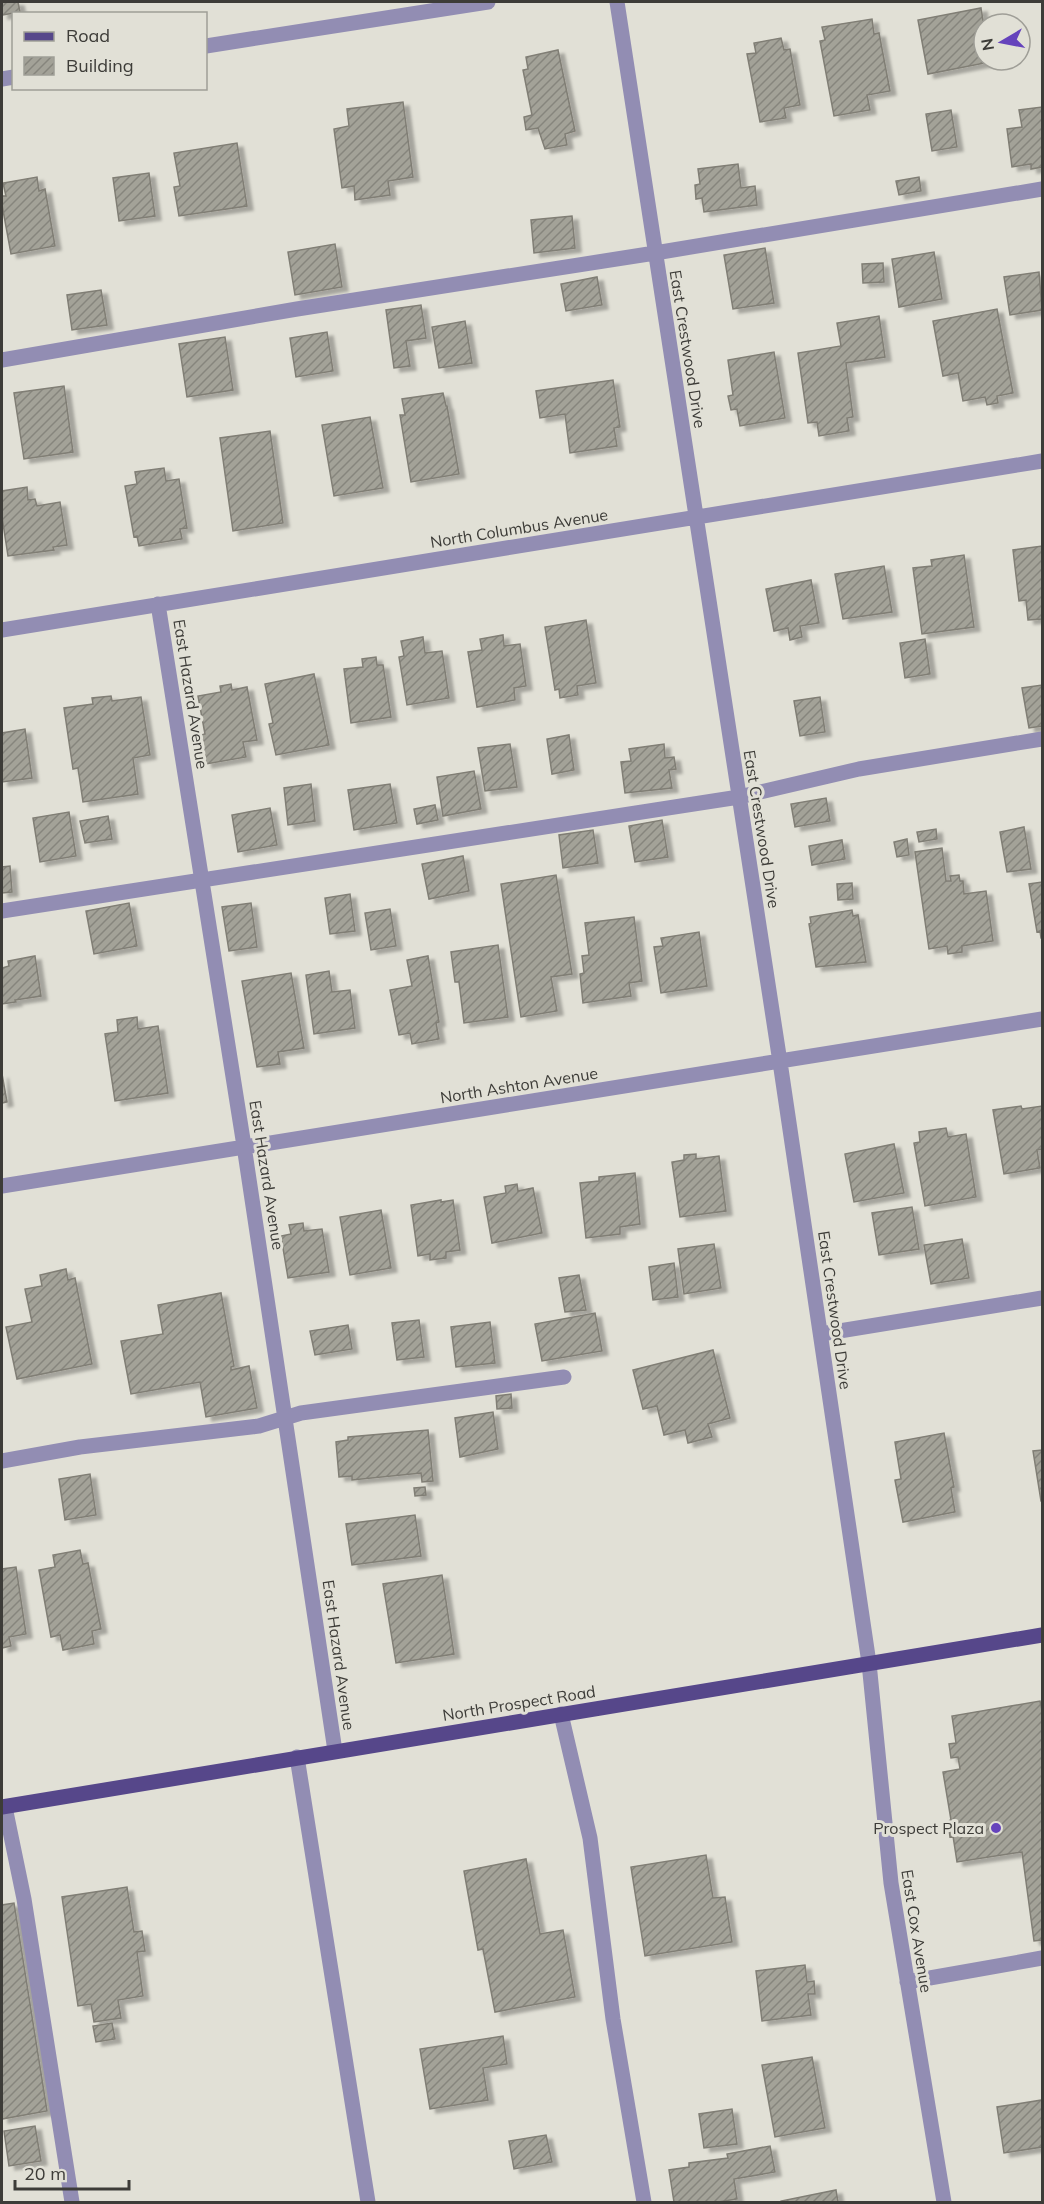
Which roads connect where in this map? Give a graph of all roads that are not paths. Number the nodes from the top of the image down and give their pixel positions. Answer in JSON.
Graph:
{"nodes":[{"id":1,"x":488,"y":2,"type":"edge"},
{"id":2,"x":617,"y":2,"type":"edge"},
{"id":3,"x":207,"y":46,"type":"edge"},
{"id":4,"x":1042,"y":189,"type":"edge"},
{"id":5,"x":655,"y":253,"type":"junction"},
{"id":6,"x":2,"y":360,"type":"edge"},
{"id":7,"x":1042,"y":461,"type":"edge"},
{"id":8,"x":695,"y":518,"type":"junction"},
{"id":9,"x":158,"y":604,"type":"junction"},
{"id":10,"x":2,"y":630,"type":"edge"},
{"id":11,"x":1042,"y":739,"type":"edge"},
{"id":12,"x":739,"y":797,"type":"junction"},
{"id":13,"x":202,"y":880,"type":"junction"},
{"id":14,"x":2,"y":911,"type":"edge"},
{"id":15,"x":1042,"y":1019,"type":"edge"},
{"id":16,"x":780,"y":1062,"type":"junction"},
{"id":17,"x":244,"y":1146,"type":"junction"},
{"id":18,"x":2,"y":1186,"type":"edge"},
{"id":19,"x":1042,"y":1298,"type":"edge"},
{"id":20,"x":821,"y":1335,"type":"junction"},
{"id":21,"x":564,"y":1377,"type":"dead end"},
{"id":22,"x":285,"y":1418,"type":"junction"},
{"id":23,"x":2,"y":1461,"type":"edge"},
{"id":24,"x":1042,"y":1635,"type":"edge"},
{"id":25,"x":869,"y":1663,"type":"junction"},
{"id":26,"x":561,"y":1714,"type":"junction"},
{"id":27,"x":335,"y":1751,"type":"junction"},
{"id":28,"x":297,"y":1757,"type":"junction"},
{"id":29,"x":3,"y":1807,"type":"edge"},
{"id":30,"x":1042,"y":1959,"type":"edge"},
{"id":31,"x":907,"y":1982,"type":"junction"},
{"id":32,"x":72,"y":2202,"type":"edge"},
{"id":33,"x":368,"y":2202,"type":"edge"},
{"id":34,"x":644,"y":2202,"type":"edge"},
{"id":35,"x":944,"y":2202,"type":"edge"}],
"edges":[{"from":1,"to":3,"type":"street"},
{"from":2,"to":5,"type":"street","name":"East Crestwood Drive"},
{"from":4,"to":5,"type":"street"},
{"from":5,"to":6,"type":"street"},
{"from":5,"to":8,"type":"street","name":"East Crestwood Drive"},
{"from":7,"to":8,"type":"street","name":"North Columbus Avenue"},
{"from":8,"to":9,"type":"street","name":"North Columbus Avenue"},
{"from":8,"to":12,"type":"street","name":"East Crestwood Drive"},
{"from":9,"to":10,"type":"street","name":"North Columbus Avenue"},
{"from":9,"to":13,"type":"street","name":"East Hazard Avenue"},
{"from":11,"to":12,"type":"street"},
{"from":12,"to":13,"type":"street"},
{"from":12,"to":16,"type":"street","name":"East Crestwood Drive"},
{"from":13,"to":14,"type":"street"},
{"from":13,"to":17,"type":"street","name":"East Hazard Avenue"},
{"from":15,"to":16,"type":"street","name":"North Ashton Avenue"},
{"from":16,"to":17,"type":"street","name":"North Ashton Avenue"},
{"from":16,"to":20,"type":"street","name":"East Crestwood Drive"},
{"from":17,"to":18,"type":"street","name":"North Ashton Avenue"},
{"from":17,"to":22,"type":"street","name":"East Hazard Avenue"},
{"from":19,"to":20,"type":"street"},
{"from":20,"to":25,"type":"street","name":"East Crestwood Drive"},
{"from":21,"to":22,"type":"street"},
{"from":22,"to":23,"type":"street"},
{"from":22,"to":27,"type":"street","name":"East Hazard Avenue"},
{"from":24,"to":25,"type":"main road","name":"North Prospect Road"},
{"from":25,"to":26,"type":"main road","name":"North Prospect Road"},
{"from":25,"to":31,"type":"street","name":"East Cox Avenue"},
{"from":26,"to":27,"type":"main road","name":"North Prospect Road"},
{"from":26,"to":34,"type":"street"},
{"from":27,"to":28,"type":"main road","name":"North Prospect Road"},
{"from":28,"to":29,"type":"main road","name":"North Prospect Road"},
{"from":28,"to":33,"type":"street"},
{"from":29,"to":32,"type":"street"},
{"from":30,"to":31,"type":"street"},
{"from":31,"to":35,"type":"street","name":"East Cox Avenue"}]}
